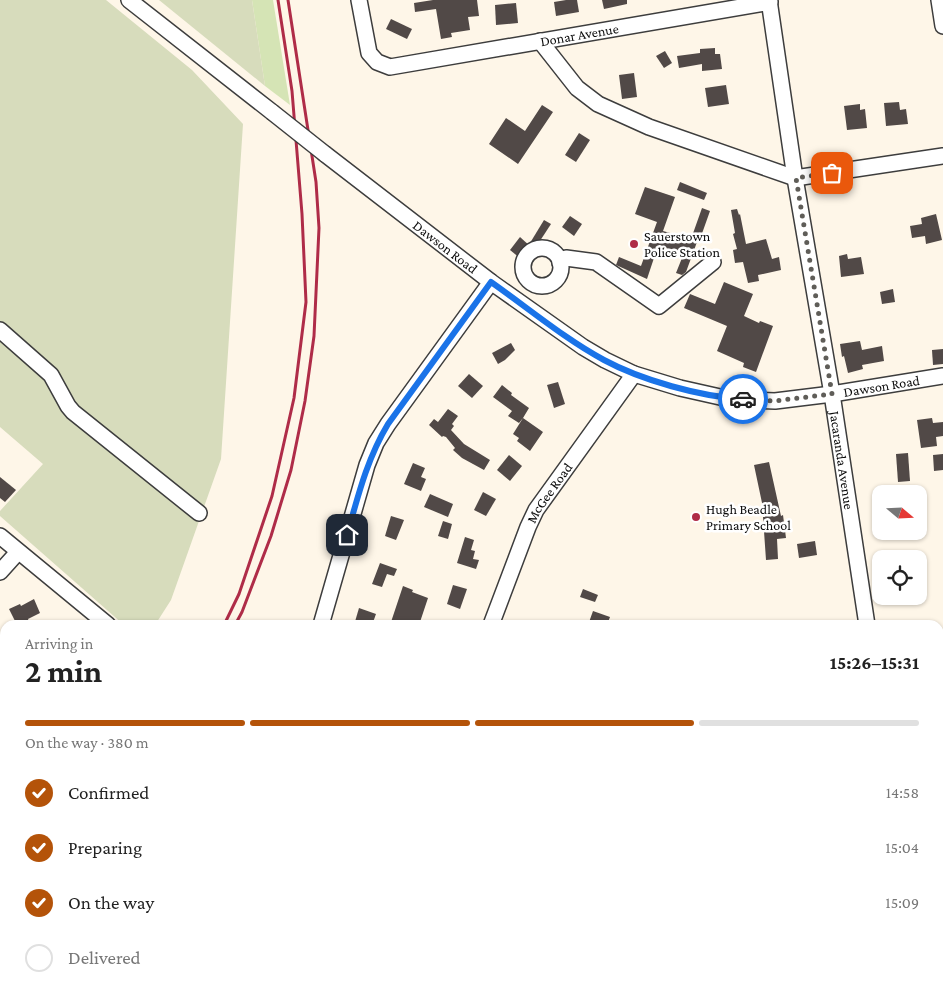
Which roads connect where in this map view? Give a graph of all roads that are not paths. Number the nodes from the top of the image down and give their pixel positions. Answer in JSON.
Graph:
{"nodes":[{"id":1,"x":129,"y":0,"type":"edge"},
{"id":2,"x":360,"y":0,"type":"edge"},
{"id":3,"x":939,"y":0,"type":"edge"},
{"id":4,"x":769,"y":1,"type":"edge"},
{"id":5,"x":943,"y":26,"type":"edge"},
{"id":6,"x":540,"y":41,"type":"junction"},
{"id":7,"x":943,"y":156,"type":"edge"},
{"id":8,"x":796,"y":178,"type":"junction"},
{"id":9,"x":713,"y":262,"type":"dead end"},
{"id":10,"x":560,"y":263,"type":"junction"},
{"id":11,"x":491,"y":282,"type":"junction"},
{"id":12,"x":536,"y":285,"type":"junction"},
{"id":13,"x":524,"y":305,"type":"junction"},
{"id":14,"x":0,"y":330,"type":"edge"},
{"id":15,"x":634,"y":374,"type":"junction"},
{"id":16,"x":943,"y":376,"type":"edge"},
{"id":17,"x":832,"y":394,"type":"junction"},
{"id":18,"x":199,"y":513,"type":"dead end"},
{"id":19,"x":0,"y":536,"type":"edge"},
{"id":20,"x":18,"y":552,"type":"junction"},
{"id":21,"x":0,"y":572,"type":"edge"},
{"id":22,"x":102,"y":620,"type":"edge"},
{"id":23,"x":322,"y":620,"type":"edge"},
{"id":24,"x":492,"y":620,"type":"edge"},
{"id":25,"x":866,"y":620,"type":"edge"}],
"edges":[{"from":1,"to":11,"type":"street","name":"Dawson Road","bridge":true},
{"from":2,"to":6,"type":"street","name":"Donar Avenue"},
{"from":3,"to":5,"type":"street"},
{"from":4,"to":6,"type":"street","name":"Donar Avenue"},
{"from":4,"to":8,"type":"street","name":"Jacaranda Avenue"},
{"from":6,"to":8,"type":"street"},
{"from":7,"to":8,"type":"street"},
{"from":8,"to":17,"type":"street","name":"Jacaranda Avenue"},
{"from":9,"to":10,"type":"street"},
{"from":10,"to":12,"type":"street"},
{"from":10,"to":12,"type":"street"},
{"from":11,"to":13,"type":"street","name":"Dawson Road"},
{"from":11,"to":23,"type":"street"},
{"from":12,"to":13,"type":"street"},
{"from":13,"to":15,"type":"street","name":"Dawson Road"},
{"from":14,"to":18,"type":"street"},
{"from":15,"to":17,"type":"street","name":"Dawson Road"},
{"from":15,"to":24,"type":"street","name":"McGee Road"},
{"from":16,"to":17,"type":"street","name":"Dawson Road"},
{"from":17,"to":25,"type":"street","name":"Jacaranda Avenue"},
{"from":19,"to":20,"type":"street"},
{"from":20,"to":21,"type":"street"},
{"from":20,"to":22,"type":"street"}]}
